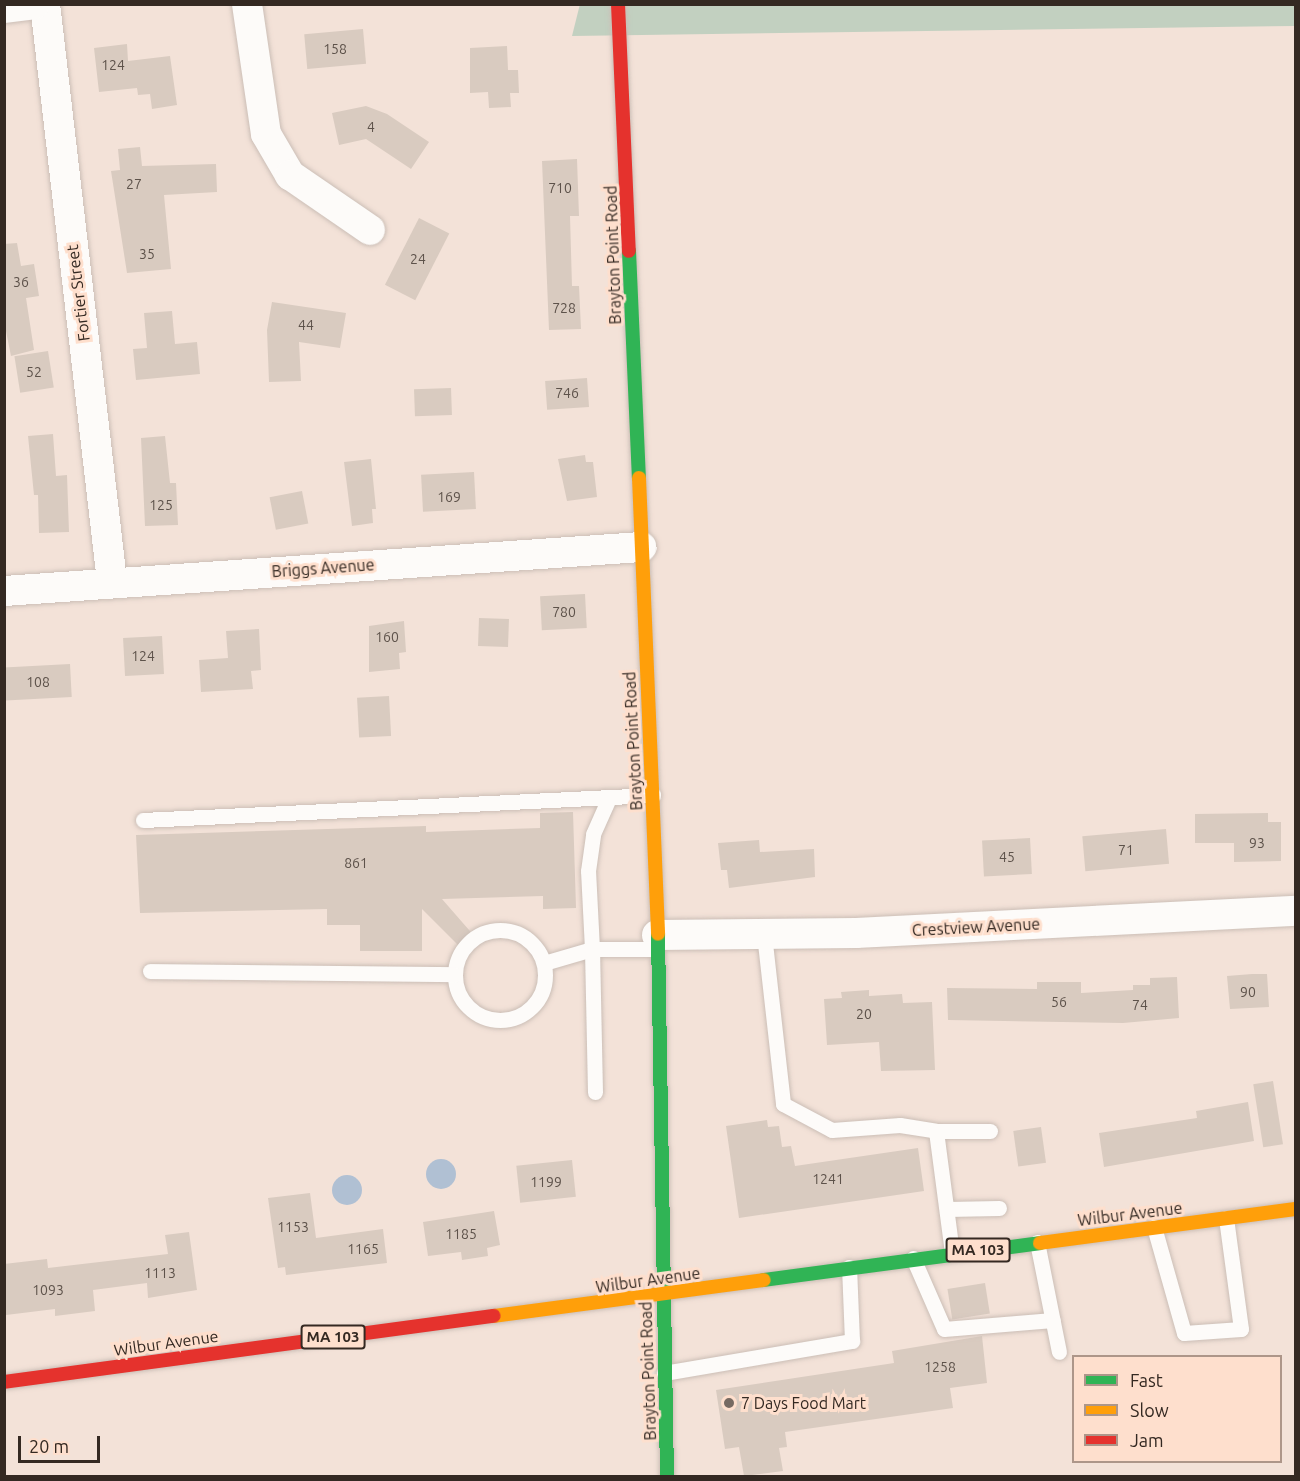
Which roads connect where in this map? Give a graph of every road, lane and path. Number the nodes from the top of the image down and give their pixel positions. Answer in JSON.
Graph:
{"nodes":[{"id":1,"x":35,"y":4,"type":"edge"},
{"id":2,"x":45,"y":4,"type":"edge"},
{"id":3,"x":247,"y":4,"type":"edge"},
{"id":4,"x":618,"y":4,"type":"edge"},
{"id":5,"x":4,"y":8,"type":"edge"},
{"id":6,"x":370,"y":230,"type":"dead end"},
{"id":7,"x":641,"y":547,"type":"junction"},
{"id":8,"x":112,"y":581,"type":"junction"},
{"id":9,"x":4,"y":591,"type":"edge"},
{"id":10,"x":653,"y":795,"type":"junction"},
{"id":11,"x":609,"y":798,"type":"junction"},
{"id":12,"x":143,"y":820,"type":"dead end"},
{"id":13,"x":1296,"y":911,"type":"edge"},
{"id":14,"x":764,"y":934,"type":"junction"},
{"id":15,"x":657,"y":942,"type":"junction"},
{"id":16,"x":592,"y":949,"type":"junction"},
{"id":17,"x":544,"y":963,"type":"junction"},
{"id":18,"x":150,"y":971,"type":"dead end"},
{"id":19,"x":454,"y":974,"type":"junction"},
{"id":20,"x":596,"y":1092,"type":"dead end"},
{"id":21,"x":936,"y":1131,"type":"junction"},
{"id":22,"x":990,"y":1131,"type":"dead end"},
{"id":23,"x":999,"y":1208,"type":"dead end"},
{"id":24,"x":947,"y":1209,"type":"junction"},
{"id":25,"x":1296,"y":1209,"type":"edge"},
{"id":26,"x":1226,"y":1218,"type":"junction"},
{"id":27,"x":1154,"y":1227,"type":"junction"},
{"id":28,"x":1037,"y":1242,"type":"junction"},
{"id":29,"x":952,"y":1253,"type":"junction"},
{"id":30,"x":913,"y":1258,"type":"junction"},
{"id":31,"x":849,"y":1267,"type":"junction"},
{"id":32,"x":662,"y":1296,"type":"junction"},
{"id":33,"x":1053,"y":1320,"type":"junction"},
{"id":34,"x":1059,"y":1352,"type":"dead end"},
{"id":35,"x":664,"y":1373,"type":"junction"},
{"id":36,"x":4,"y":1382,"type":"edge"},
{"id":37,"x":667,"y":1476,"type":"edge"}],
"edges":[{"from":1,"to":5,"type":"street"},
{"from":2,"to":8,"type":"street","name":"Fortier Street"},
{"from":3,"to":6,"type":"street"},
{"from":4,"to":7,"type":"street","name":"Brayton Point Road"},
{"from":7,"to":8,"type":"street","name":"Briggs Avenue"},
{"from":7,"to":10,"type":"street","name":"Brayton Point Road"},
{"from":8,"to":9,"type":"street","name":"Briggs Avenue"},
{"from":10,"to":11,"type":"lane"},
{"from":10,"to":15,"type":"street","name":"Brayton Point Road"},
{"from":11,"to":12,"type":"lane"},
{"from":11,"to":16,"type":"lane"},
{"from":13,"to":14,"type":"street","name":"Crestview Avenue"},
{"from":14,"to":15,"type":"street","name":"Crestview Avenue"},
{"from":14,"to":21,"type":"lane"},
{"from":15,"to":16,"type":"lane"},
{"from":15,"to":32,"type":"street","name":"Brayton Point Road"},
{"from":16,"to":17,"type":"lane"},
{"from":16,"to":20,"type":"lane"},
{"from":17,"to":19,"type":"lane"},
{"from":17,"to":19,"type":"lane"},
{"from":18,"to":19,"type":"lane"},
{"from":21,"to":22,"type":"lane"},
{"from":21,"to":24,"type":"lane"},
{"from":23,"to":24,"type":"lane"},
{"from":24,"to":29,"type":"lane"},
{"from":25,"to":26,"type":"street","name":"Wilbur Avenue","number":"MA 103"},
{"from":26,"to":27,"type":"street","name":"Wilbur Avenue","number":"MA 103"},
{"from":26,"to":27,"type":"lane"},
{"from":27,"to":28,"type":"street","name":"Wilbur Avenue","number":"MA 103"},
{"from":28,"to":29,"type":"street","name":"Wilbur Avenue","number":"MA 103"},
{"from":28,"to":33,"type":"lane"},
{"from":29,"to":30,"type":"street","name":"Wilbur Avenue","number":"MA 103"},
{"from":30,"to":31,"type":"street","name":"Wilbur Avenue","number":"MA 103"},
{"from":30,"to":33,"type":"lane"},
{"from":31,"to":32,"type":"street","name":"Wilbur Avenue","number":"MA 103"},
{"from":31,"to":35,"type":"lane"},
{"from":32,"to":35,"type":"street","name":"Brayton Point Road"},
{"from":32,"to":36,"type":"street","name":"Wilbur Avenue","number":"MA 103"},
{"from":33,"to":34,"type":"lane"},
{"from":35,"to":37,"type":"street","name":"Brayton Point Road"}]}
